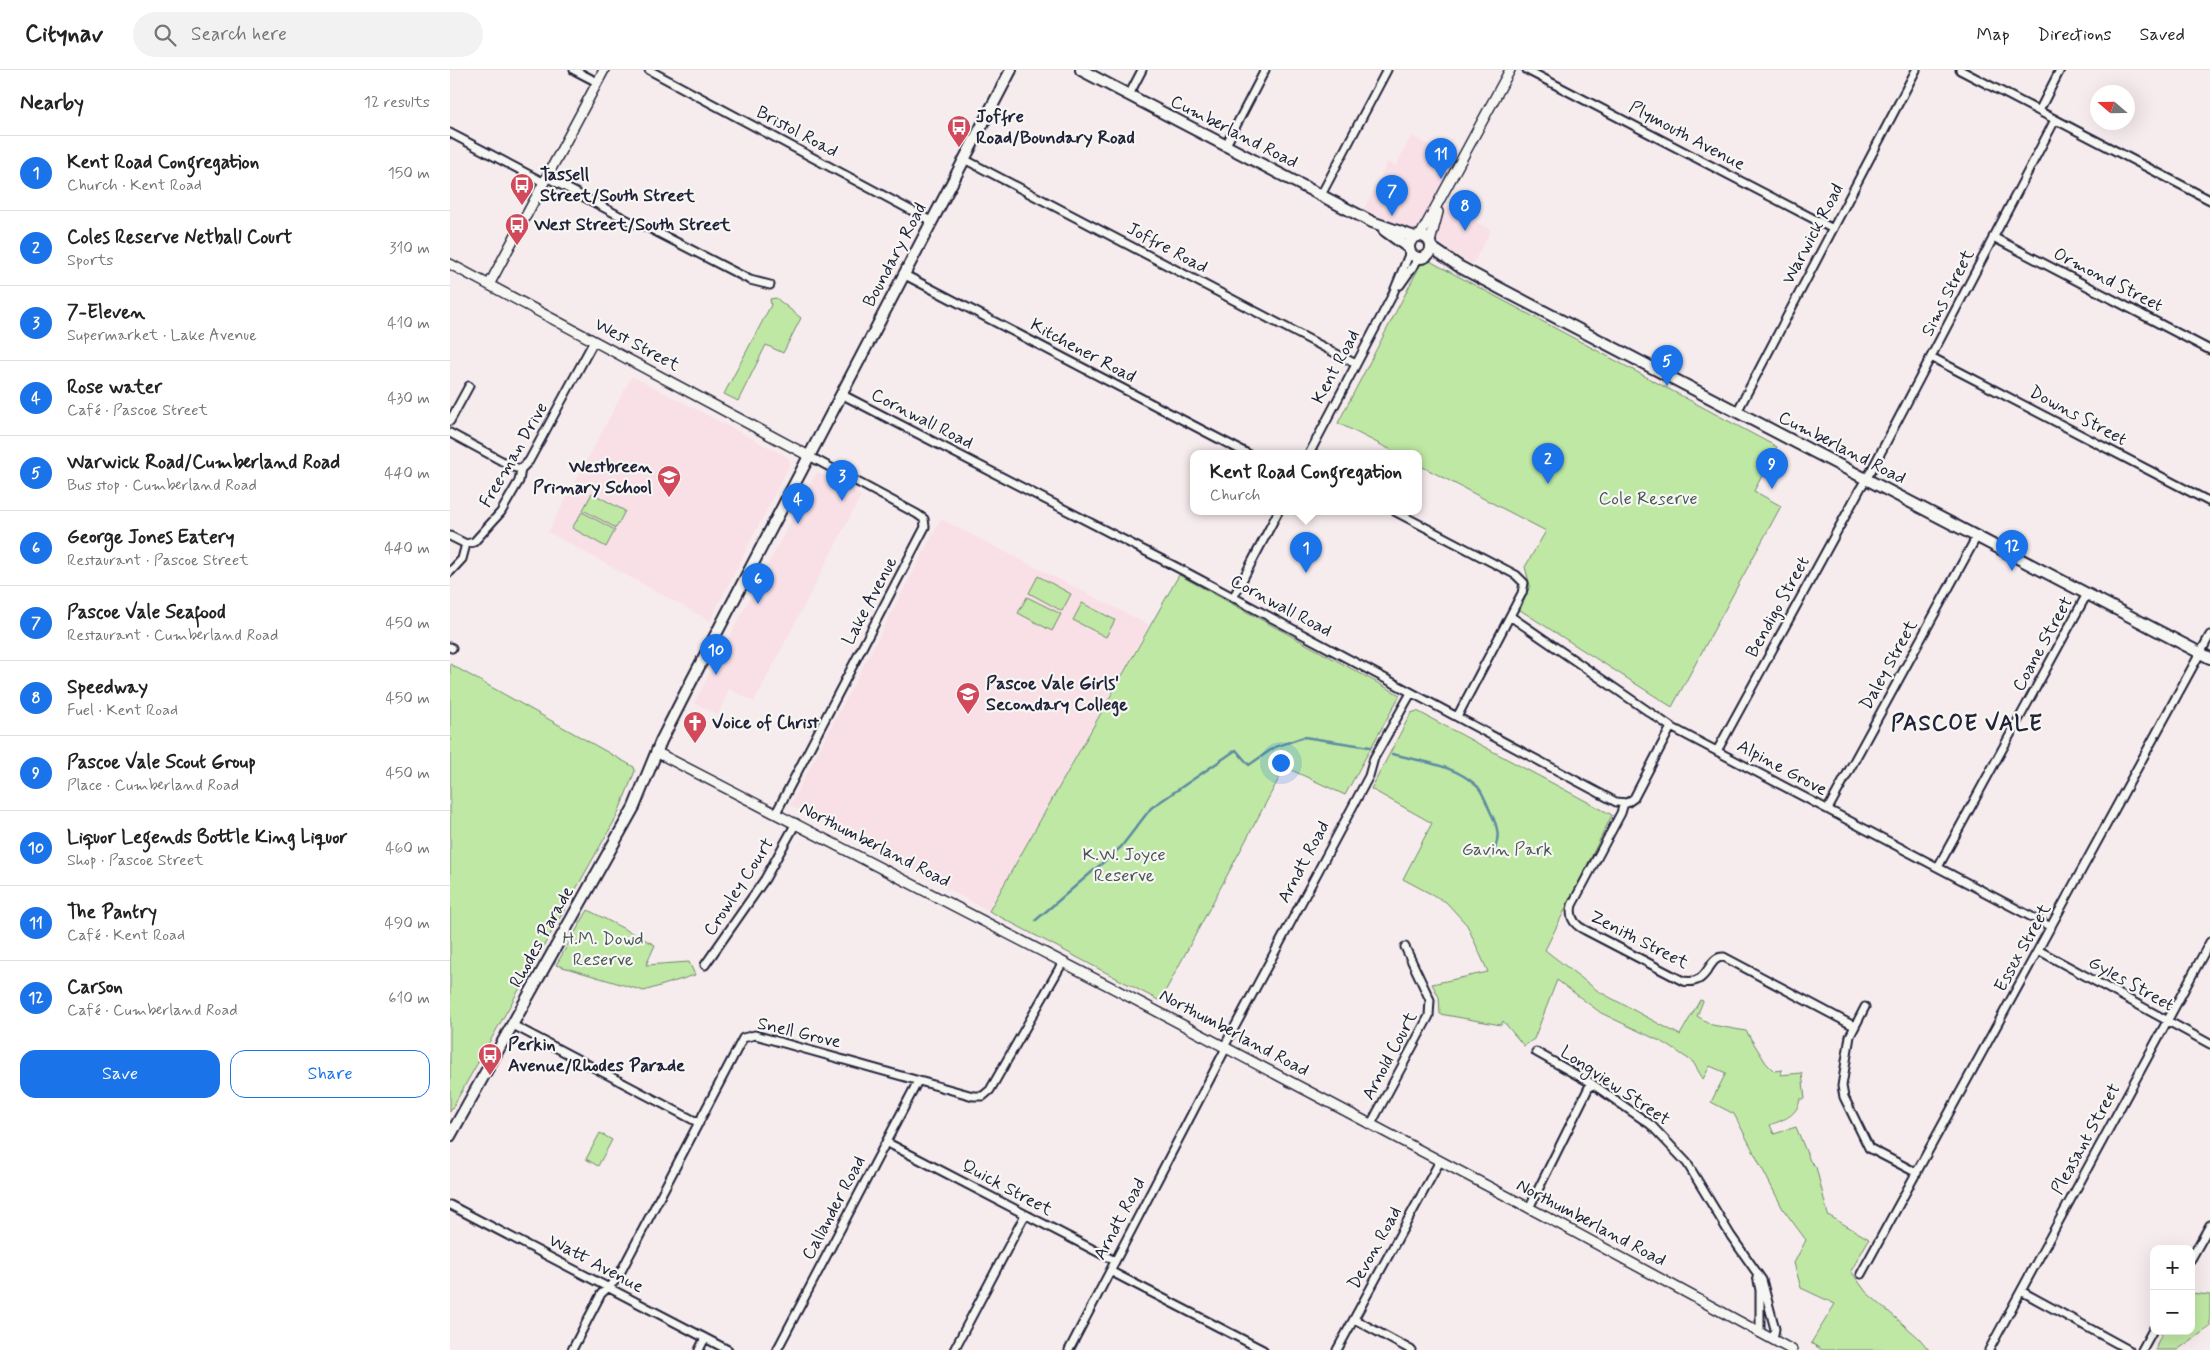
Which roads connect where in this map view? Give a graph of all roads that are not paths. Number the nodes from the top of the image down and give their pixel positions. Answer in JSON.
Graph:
{"nodes":[{"id":1,"x":574,"y":70,"type":"edge"},
{"id":2,"x":604,"y":70,"type":"edge"},
{"id":3,"x":649,"y":70,"type":"edge"},
{"id":4,"x":1011,"y":70,"type":"edge"},
{"id":5,"x":1081,"y":70,"type":"edge"},
{"id":6,"x":1142,"y":70,"type":"edge"},
{"id":7,"x":1265,"y":70,"type":"edge"},
{"id":8,"x":1387,"y":70,"type":"edge"},
{"id":9,"x":1510,"y":70,"type":"edge"},
{"id":10,"x":1527,"y":70,"type":"edge"},
{"id":11,"x":1916,"y":70,"type":"edge"},
{"id":12,"x":1960,"y":70,"type":"edge"},
{"id":13,"x":2060,"y":70,"type":"edge"},
{"id":14,"x":597,"y":82,"type":"junction"},
{"id":15,"x":1129,"y":95,"type":"junction"},
{"id":16,"x":2038,"y":111,"type":"junction"},
{"id":17,"x":2054,"y":120,"type":"junction"},
{"id":18,"x":450,"y":133,"type":"edge"},
{"id":19,"x":1226,"y":145,"type":"junction"},
{"id":20,"x":964,"y":159,"type":"junction"},
{"id":21,"x":544,"y":179,"type":"junction"},
{"id":22,"x":1321,"y":195,"type":"junction"},
{"id":23,"x":1443,"y":196,"type":"junction"},
{"id":24,"x":2210,"y":200,"type":"edge"},
{"id":25,"x":931,"y":221,"type":"junction"},
{"id":26,"x":1372,"y":222,"type":"junction"},
{"id":27,"x":1833,"y":229,"type":"junction"},
{"id":28,"x":1418,"y":236,"type":"junction"},
{"id":29,"x":1993,"y":237,"type":"junction"},
{"id":30,"x":1421,"y":250,"type":"junction"},
{"id":31,"x":450,"y":264,"type":"edge"},
{"id":32,"x":904,"y":274,"type":"junction"},
{"id":33,"x":488,"y":284,"type":"junction"},
{"id":34,"x":770,"y":285,"type":"dead end"},
{"id":35,"x":594,"y":340,"type":"junction"},
{"id":36,"x":2210,"y":350,"type":"edge"},
{"id":37,"x":1931,"y":357,"type":"junction"},
{"id":38,"x":1356,"y":364,"type":"junction"},
{"id":39,"x":469,"y":386,"type":"dead end"},
{"id":40,"x":841,"y":394,"type":"junction"},
{"id":41,"x":1737,"y":412,"type":"junction"},
{"id":42,"x":450,"y":421,"type":"edge"},
{"id":43,"x":450,"y":433,"type":"edge"},
{"id":44,"x":1240,"y":450,"type":"edge"},
{"id":45,"x":1311,"y":450,"type":"edge"},
{"id":46,"x":809,"y":456,"type":"junction"},
{"id":47,"x":521,"y":468,"type":"junction"},
{"id":48,"x":1866,"y":479,"type":"junction"},
{"id":49,"x":2210,"y":502,"type":"edge"},
{"id":50,"x":1276,"y":515,"type":"edge"},
{"id":51,"x":1402,"y":515,"type":"edge"},
{"id":52,"x":450,"y":536,"type":"edge"},
{"id":53,"x":1977,"y":536,"type":"junction"},
{"id":54,"x":466,"y":544,"type":"junction"},
{"id":55,"x":450,"y":572,"type":"edge"},
{"id":56,"x":2087,"y":594,"type":"junction"},
{"id":57,"x":1232,"y":598,"type":"junction"},
{"id":58,"x":1510,"y":616,"type":"junction"},
{"id":59,"x":2210,"y":636,"type":"edge"},
{"id":60,"x":2205,"y":656,"type":"edge"},
{"id":61,"x":1410,"y":693,"type":"junction"},
{"id":62,"x":1456,"y":717,"type":"junction"},
{"id":63,"x":1671,"y":726,"type":"junction"},
{"id":64,"x":1717,"y":751,"type":"junction"},
{"id":65,"x":656,"y":752,"type":"junction"},
{"id":66,"x":1624,"y":803,"type":"junction"},
{"id":67,"x":1828,"y":809,"type":"junction"},
{"id":68,"x":776,"y":813,"type":"junction"},
{"id":69,"x":796,"y":823,"type":"junction"},
{"id":70,"x":1938,"y":867,"type":"junction"},
{"id":71,"x":2051,"y":926,"type":"junction"},
{"id":72,"x":2210,"y":942,"type":"edge"},
{"id":73,"x":1405,"y":946,"type":"dead end"},
{"id":74,"x":2038,"y":950,"type":"junction"},
{"id":75,"x":1063,"y":962,"type":"junction"},
{"id":76,"x":705,"y":965,"type":"dead end"},
{"id":77,"x":1865,"y":1007,"type":"dead end"},
{"id":78,"x":2167,"y":1021,"type":"junction"},
{"id":79,"x":512,"y":1024,"type":"junction"},
{"id":80,"x":1854,"y":1026,"type":"junction"},
{"id":81,"x":2210,"y":1044,"type":"edge"},
{"id":82,"x":1225,"y":1047,"type":"junction"},
{"id":83,"x":1536,"y":1052,"type":"dead end"},
{"id":84,"x":918,"y":1080,"type":"junction"},
{"id":85,"x":1591,"y":1083,"type":"junction"},
{"id":86,"x":699,"y":1122,"type":"junction"},
{"id":87,"x":1371,"y":1124,"type":"junction"},
{"id":88,"x":450,"y":1136,"type":"edge"},
{"id":89,"x":886,"y":1142,"type":"junction"},
{"id":90,"x":1440,"y":1161,"type":"junction"},
{"id":91,"x":1917,"y":1173,"type":"junction"},
{"id":92,"x":450,"y":1205,"type":"edge"},
{"id":93,"x":1529,"y":1208,"type":"junction"},
{"id":94,"x":1025,"y":1215,"type":"junction"},
{"id":95,"x":2210,"y":1225,"type":"edge"},
{"id":96,"x":2195,"y":1253,"type":"edge"},
{"id":97,"x":1115,"y":1261,"type":"junction"},
{"id":98,"x":1110,"y":1271,"type":"junction"},
{"id":99,"x":1756,"y":1274,"type":"junction"},
{"id":100,"x":1861,"y":1274,"type":"dead end"},
{"id":101,"x":608,"y":1288,"type":"junction"},
{"id":102,"x":2021,"y":1291,"type":"junction"},
{"id":103,"x":1354,"y":1319,"type":"junction"},
{"id":104,"x":1760,"y":1333,"type":"junction"},
{"id":105,"x":2150,"y":1335,"type":"edge"},
{"id":106,"x":705,"y":1338,"type":"junction"},
{"id":107,"x":1773,"y":1339,"type":"junction"},
{"id":108,"x":572,"y":1350,"type":"edge"},
{"id":109,"x":699,"y":1350,"type":"edge"},
{"id":110,"x":728,"y":1350,"type":"edge"},
{"id":111,"x":777,"y":1350,"type":"edge"},
{"id":112,"x":954,"y":1350,"type":"edge"},
{"id":113,"x":1069,"y":1350,"type":"edge"},
{"id":114,"x":1263,"y":1350,"type":"edge"},
{"id":115,"x":1337,"y":1350,"type":"edge"},
{"id":116,"x":1411,"y":1350,"type":"edge"},
{"id":117,"x":1792,"y":1350,"type":"edge"},
{"id":118,"x":1989,"y":1350,"type":"edge"},
{"id":119,"x":2129,"y":1350,"type":"edge"},
{"id":120,"x":2142,"y":1350,"type":"edge"}],
"edges":[{"from":1,"to":14,"type":"street"},
{"from":2,"to":14,"type":"street"},
{"from":3,"to":25,"type":"street","name":"Bristol Road"},
{"from":4,"to":20,"type":"main road","name":"Boundary Road"},
{"from":5,"to":15,"type":"main road","name":"Cumberland Road"},
{"from":6,"to":15,"type":"street"},
{"from":7,"to":19,"type":"street"},
{"from":8,"to":22,"type":"street"},
{"from":9,"to":23,"type":"street","name":"Kent Road"},
{"from":10,"to":27,"type":"street","name":"Plymouth Avenue"},
{"from":11,"to":27,"type":"street","name":"Warwick Road"},
{"from":12,"to":16,"type":"street"},
{"from":13,"to":16,"type":"street"},
{"from":14,"to":21,"type":"street"},
{"from":15,"to":19,"type":"main road","name":"Cumberland Road"},
{"from":16,"to":17,"type":"street"},
{"from":17,"to":24,"type":"street"},
{"from":17,"to":29,"type":"street","name":"Sims Street"},
{"from":18,"to":21,"type":"street"},
{"from":19,"to":22,"type":"main road","name":"Cumberland Road"},
{"from":20,"to":25,"type":"main road","name":"Boundary Road"},
{"from":20,"to":38,"type":"street","name":"Joffre Road"},
{"from":21,"to":33,"type":"street"},
{"from":21,"to":34,"type":"street"},
{"from":22,"to":26,"type":"main road","name":"Cumberland Road"},
{"from":23,"to":28,"type":"street","name":"Kent Road"},
{"from":23,"to":30,"type":"street","name":"Kent Road"},
{"from":25,"to":32,"type":"main road","name":"Boundary Road"},
{"from":26,"to":28,"type":"main road","name":"Cumberland Road"},
{"from":26,"to":30,"type":"main road","name":"Cumberland Road"},
{"from":27,"to":41,"type":"street","name":"Warwick Road"},
{"from":28,"to":30,"type":"main road","name":"Cumberland Road"},
{"from":28,"to":30,"type":"main road"},
{"from":29,"to":36,"type":"street","name":"Ormond Street"},
{"from":29,"to":37,"type":"street","name":"Sims Street"},
{"from":30,"to":38,"type":"street","name":"Kent Road"},
{"from":30,"to":41,"type":"main road","name":"Cumberland Road"},
{"from":31,"to":33,"type":"street","name":"West Street"},
{"from":32,"to":40,"type":"main road","name":"Boundary Road"},
{"from":32,"to":44,"type":"street","name":"Kitchener Road"},
{"from":33,"to":35,"type":"street","name":"West Street"},
{"from":35,"to":46,"type":"street","name":"West Street"},
{"from":35,"to":47,"type":"street","name":"Freeman Drive"},
{"from":37,"to":48,"type":"street","name":"Sims Street"},
{"from":37,"to":49,"type":"street","name":"Downs Street"},
{"from":38,"to":45,"type":"street","name":"Kent Road"},
{"from":39,"to":42,"type":"street"},
{"from":40,"to":46,"type":"main road","name":"Boundary Road"},
{"from":40,"to":57,"type":"street","name":"Cornwall Road"},
{"from":41,"to":48,"type":"main road","name":"Cumberland Road"},
{"from":43,"to":47,"type":"street"},
{"from":46,"to":65,"type":"main road","name":"Rhodes Parade"},
{"from":46,"to":68,"type":"street","name":"Lake Avenue"},
{"from":47,"to":54,"type":"street","name":"Freeman Drive"},
{"from":48,"to":53,"type":"main road","name":"Cumberland Road"},
{"from":48,"to":64,"type":"street","name":"Bendigo Street"},
{"from":50,"to":57,"type":"street"},
{"from":51,"to":58,"type":"street"},
{"from":52,"to":54,"type":"street"},
{"from":53,"to":56,"type":"main road","name":"Cumberland Road"},
{"from":53,"to":67,"type":"street","name":"Daley Street"},
{"from":54,"to":55,"type":"street","name":"Freeman Drive"},
{"from":56,"to":60,"type":"main road","name":"Cumberland Road"},
{"from":56,"to":70,"type":"street","name":"Coane Street"},
{"from":57,"to":61,"type":"street","name":"Cornwall Road"},
{"from":58,"to":62,"type":"street"},
{"from":58,"to":63,"type":"street","name":"Alpine Grove"},
{"from":59,"to":60,"type":"street","name":"Essex Street"},
{"from":60,"to":71,"type":"street","name":"Essex Street"},
{"from":61,"to":62,"type":"street","name":"Cornwall Road"},
{"from":61,"to":82,"type":"street","name":"Arndt Road"},
{"from":62,"to":66,"type":"street","name":"Cornwall Road"},
{"from":63,"to":64,"type":"street","name":"Alpine Grove"},
{"from":63,"to":66,"type":"street"},
{"from":64,"to":67,"type":"street","name":"Alpine Grove"},
{"from":65,"to":68,"type":"street","name":"Northumberland Road"},
{"from":65,"to":79,"type":"main road","name":"Rhodes Parade"},
{"from":66,"to":80,"type":"street","name":"Zenith Street"},
{"from":67,"to":70,"type":"street","name":"Alpine Grove"},
{"from":68,"to":69,"type":"street","name":"Northumberland Road"},
{"from":69,"to":75,"type":"street","name":"Northumberland Road"},
{"from":69,"to":76,"type":"street","name":"Crowley Court"},
{"from":70,"to":71,"type":"street","name":"Alpine Grove"},
{"from":71,"to":74,"type":"street","name":"Essex Street"},
{"from":72,"to":78,"type":"street","name":"Pleasant Street"},
{"from":73,"to":87,"type":"street","name":"Arnold Court"},
{"from":74,"to":78,"type":"street","name":"Gyles Street"},
{"from":74,"to":91,"type":"street","name":"Essex Street"},
{"from":75,"to":82,"type":"street","name":"Northumberland Road"},
{"from":75,"to":84,"type":"street","name":"Snell Grove"},
{"from":77,"to":80,"type":"street"},
{"from":78,"to":81,"type":"street","name":"Gyles Street"},
{"from":78,"to":102,"type":"street","name":"Pleasant Street"},
{"from":79,"to":86,"type":"street"},
{"from":79,"to":88,"type":"main road","name":"Rhodes Parade"},
{"from":80,"to":91,"type":"street"},
{"from":82,"to":87,"type":"street","name":"Northumberland Road"},
{"from":82,"to":97,"type":"street","name":"Arndt Road"},
{"from":83,"to":85,"type":"street","name":"Longview Street"},
{"from":84,"to":86,"type":"street","name":"Snell Grove"},
{"from":84,"to":89,"type":"street","name":"Callander Road"},
{"from":85,"to":93,"type":"street"},
{"from":85,"to":99,"type":"street","name":"Longview Street"},
{"from":86,"to":101,"type":"street","name":"Snell Grove"},
{"from":87,"to":90,"type":"street","name":"Northumberland Road"},
{"from":89,"to":94,"type":"street","name":"Quick Street"},
{"from":89,"to":111,"type":"street","name":"Callander Road"},
{"from":90,"to":93,"type":"street","name":"Northumberland Road"},
{"from":90,"to":103,"type":"street","name":"Devon Road"},
{"from":91,"to":100,"type":"street","name":"Essex Street"},
{"from":92,"to":101,"type":"street","name":"Watt Avenue"},
{"from":93,"to":104,"type":"street","name":"Northumberland Road"},
{"from":94,"to":97,"type":"street","name":"Quick Street"},
{"from":94,"to":112,"type":"street"},
{"from":95,"to":96,"type":"street"},
{"from":97,"to":98,"type":"street","name":"Arndt Road"},
{"from":98,"to":113,"type":"street","name":"Arndt Road"},
{"from":98,"to":114,"type":"street"},
{"from":99,"to":104,"type":"street","name":"Longview Street"},
{"from":99,"to":107,"type":"street","name":"Longview Street"},
{"from":101,"to":106,"type":"street","name":"Watt Avenue"},
{"from":101,"to":108,"type":"street","name":"Snell Grove"},
{"from":102,"to":118,"type":"street","name":"Pleasant Street"},
{"from":102,"to":119,"type":"street"},
{"from":103,"to":115,"type":"street","name":"Devon Road"},
{"from":103,"to":116,"type":"street"},
{"from":104,"to":107,"type":"street","name":"Northumberland Road"},
{"from":105,"to":120,"type":"street"},
{"from":106,"to":109,"type":"street"},
{"from":106,"to":110,"type":"street","name":"Watt Avenue"},
{"from":107,"to":117,"type":"street","name":"Northumberland Road"}]}
